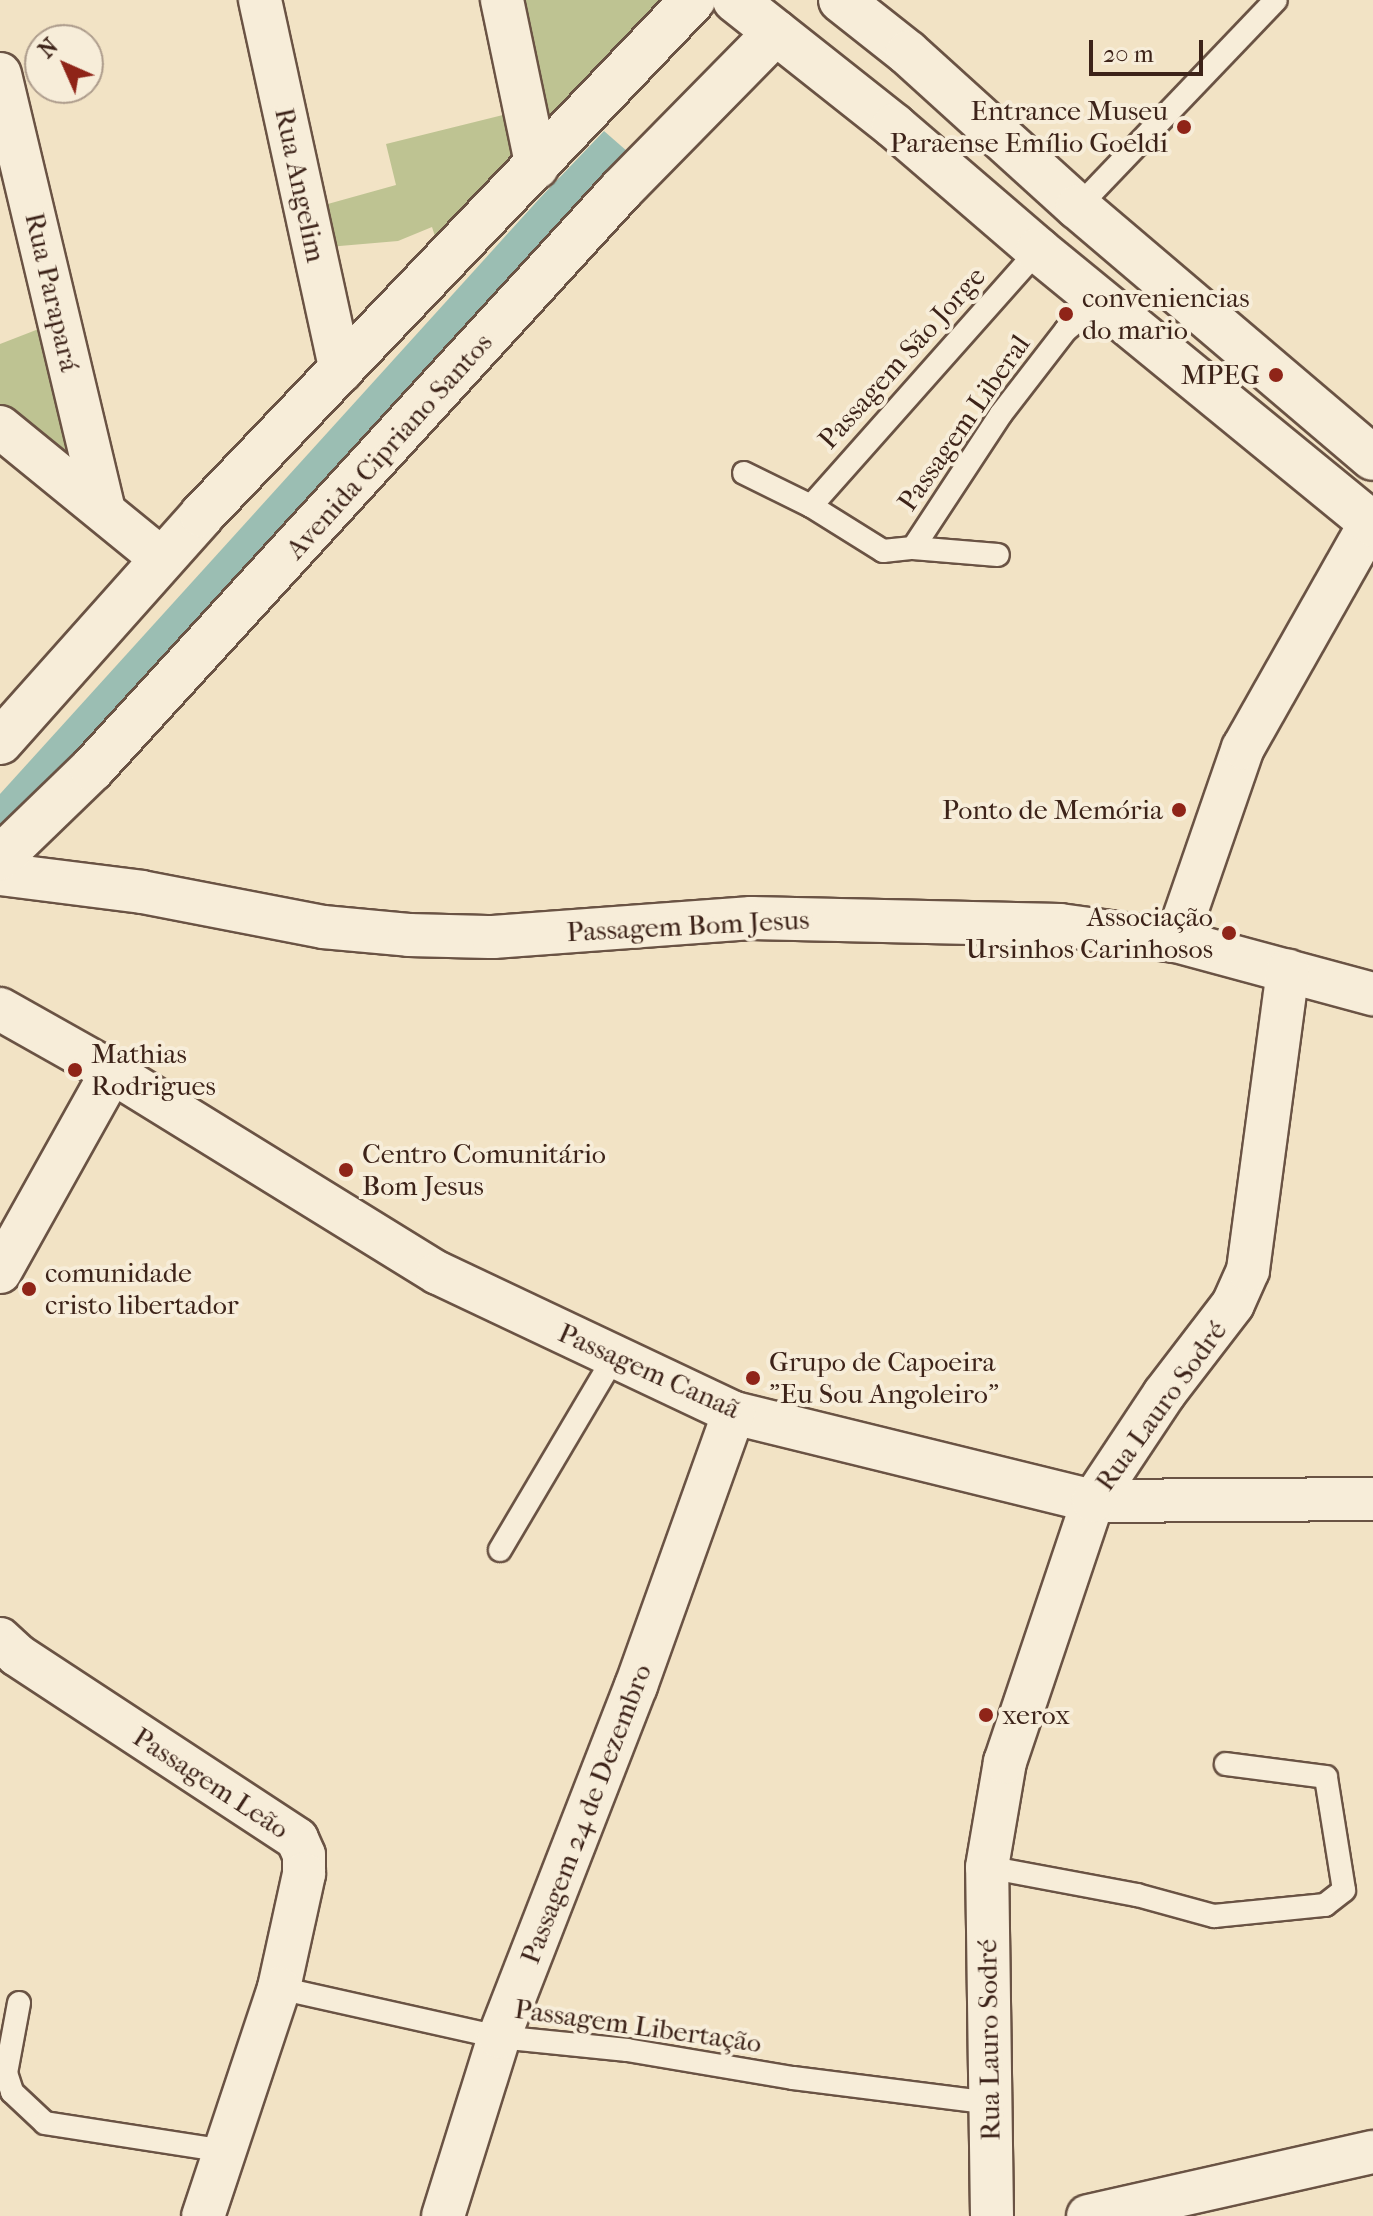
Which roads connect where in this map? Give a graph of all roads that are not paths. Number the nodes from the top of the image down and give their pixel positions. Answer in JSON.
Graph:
{"nodes":[{"id":1,"x":260,"y":0,"type":"edge"},
{"id":2,"x":502,"y":0,"type":"edge"},
{"id":3,"x":693,"y":0,"type":"edge"},
{"id":4,"x":735,"y":0,"type":"edge"},
{"id":5,"x":841,"y":0,"type":"edge"},
{"id":6,"x":1276,"y":0,"type":"edge"},
{"id":7,"x":776,"y":32,"type":"junction"},
{"id":8,"x":0,"y":74,"type":"edge"},
{"id":9,"x":537,"y":167,"type":"junction"},
{"id":10,"x":1078,"y":207,"type":"junction"},
{"id":11,"x":1038,"y":250,"type":"junction"},
{"id":12,"x":1101,"y":301,"type":"junction"},
{"id":13,"x":341,"y":371,"type":"junction"},
{"id":14,"x":0,"y":427,"type":"edge"},
{"id":15,"x":1373,"y":458,"type":"edge"},
{"id":16,"x":744,"y":473,"type":"dead end"},
{"id":17,"x":811,"y":506,"type":"junction"},
{"id":18,"x":104,"y":510,"type":"junction"},
{"id":19,"x":1372,"y":523,"type":"edge"},
{"id":20,"x":913,"y":548,"type":"junction"},
{"id":21,"x":998,"y":555,"type":"dead end"},
{"id":22,"x":163,"y":560,"type":"junction"},
{"id":23,"x":0,"y":741,"type":"edge"},
{"id":24,"x":0,"y":858,"type":"edge"},
{"id":25,"x":0,"y":874,"type":"edge"},
{"id":26,"x":1176,"y":941,"type":"junction"},
{"id":27,"x":1288,"y":971,"type":"junction"},
{"id":28,"x":1373,"y":994,"type":"edge"},
{"id":29,"x":0,"y":1009,"type":"edge"},
{"id":30,"x":112,"y":1072,"type":"junction"},
{"id":31,"x":0,"y":1272,"type":"edge"},
{"id":32,"x":614,"y":1357,"type":"junction"},
{"id":33,"x":734,"y":1413,"type":"junction"},
{"id":34,"x":1373,"y":1499,"type":"edge"},
{"id":35,"x":1093,"y":1501,"type":"junction"},
{"id":36,"x":500,"y":1550,"type":"dead end"},
{"id":37,"x":0,"y":1639,"type":"edge"},
{"id":38,"x":1226,"y":1764,"type":"dead end"},
{"id":39,"x":987,"y":1867,"type":"junction"},
{"id":40,"x":279,"y":1988,"type":"junction"},
{"id":41,"x":19,"y":2003,"type":"dead end"},
{"id":42,"x":499,"y":2037,"type":"junction"},
{"id":43,"x":992,"y":2103,"type":"junction"},
{"id":44,"x":225,"y":2151,"type":"junction"},
{"id":45,"x":1373,"y":2152,"type":"edge"},
{"id":46,"x":203,"y":2216,"type":"edge"},
{"id":47,"x":443,"y":2216,"type":"edge"},
{"id":48,"x":992,"y":2216,"type":"edge"},
{"id":49,"x":1088,"y":2216,"type":"edge"}],
"edges":[{"from":1,"to":13,"type":"street","name":"Rua Angelim"},
{"from":2,"to":9,"type":"street"},
{"from":3,"to":9,"type":"street"},
{"from":4,"to":7,"type":"street"},
{"from":5,"to":10,"type":"street"},
{"from":6,"to":10,"type":"lane"},
{"from":7,"to":11,"type":"street"},
{"from":7,"to":24,"type":"street","name":"Avenida Cipriano Santos"},
{"from":8,"to":18,"type":"street","name":"Rua Parapará"},
{"from":9,"to":13,"type":"street"},
{"from":10,"to":15,"type":"street"},
{"from":11,"to":12,"type":"street"},
{"from":11,"to":17,"type":"lane","name":"Passagem São Jorge"},
{"from":12,"to":19,"type":"street"},
{"from":12,"to":20,"type":"lane","name":"Passagem Liberal"},
{"from":13,"to":22,"type":"street"},
{"from":14,"to":18,"type":"street"},
{"from":16,"to":17,"type":"lane"},
{"from":17,"to":20,"type":"lane"},
{"from":18,"to":22,"type":"street"},
{"from":19,"to":26,"type":"street"},
{"from":20,"to":21,"type":"lane"},
{"from":22,"to":23,"type":"street"},
{"from":25,"to":26,"type":"street","name":"Passagem Bom Jesus"},
{"from":26,"to":27,"type":"street","name":"Passagem Bom Jesus"},
{"from":27,"to":28,"type":"street","name":"Passagem Bom Jesus"},
{"from":27,"to":35,"type":"street","name":"Rua Lauro Sodré"},
{"from":29,"to":30,"type":"street","name":"Passagem Canaã"},
{"from":30,"to":31,"type":"street"},
{"from":30,"to":32,"type":"street","name":"Passagem Canaã"},
{"from":32,"to":33,"type":"street","name":"Passagem Canaã"},
{"from":32,"to":36,"type":"lane"},
{"from":33,"to":35,"type":"street","name":"Passagem Canaã"},
{"from":33,"to":42,"type":"street","name":"Passagem 24 de Dezembro"},
{"from":34,"to":35,"type":"street","name":"Passagem Canaã"},
{"from":35,"to":39,"type":"street","name":"Rua Lauro Sodré"},
{"from":37,"to":40,"type":"street","name":"Passagem Leão"},
{"from":38,"to":39,"type":"lane"},
{"from":39,"to":43,"type":"street","name":"Rua Lauro Sodré"},
{"from":40,"to":42,"type":"lane","name":"Passagem Libertação"},
{"from":40,"to":44,"type":"street","name":"Passagem Leão"},
{"from":41,"to":44,"type":"lane"},
{"from":42,"to":43,"type":"lane","name":"Passagem Libertação"},
{"from":42,"to":47,"type":"street","name":"Passagem 24 de Dezembro"},
{"from":43,"to":48,"type":"street","name":"Rua Lauro Sodré"},
{"from":44,"to":46,"type":"street","name":"Passagem Leão"},
{"from":45,"to":49,"type":"street"}]}
